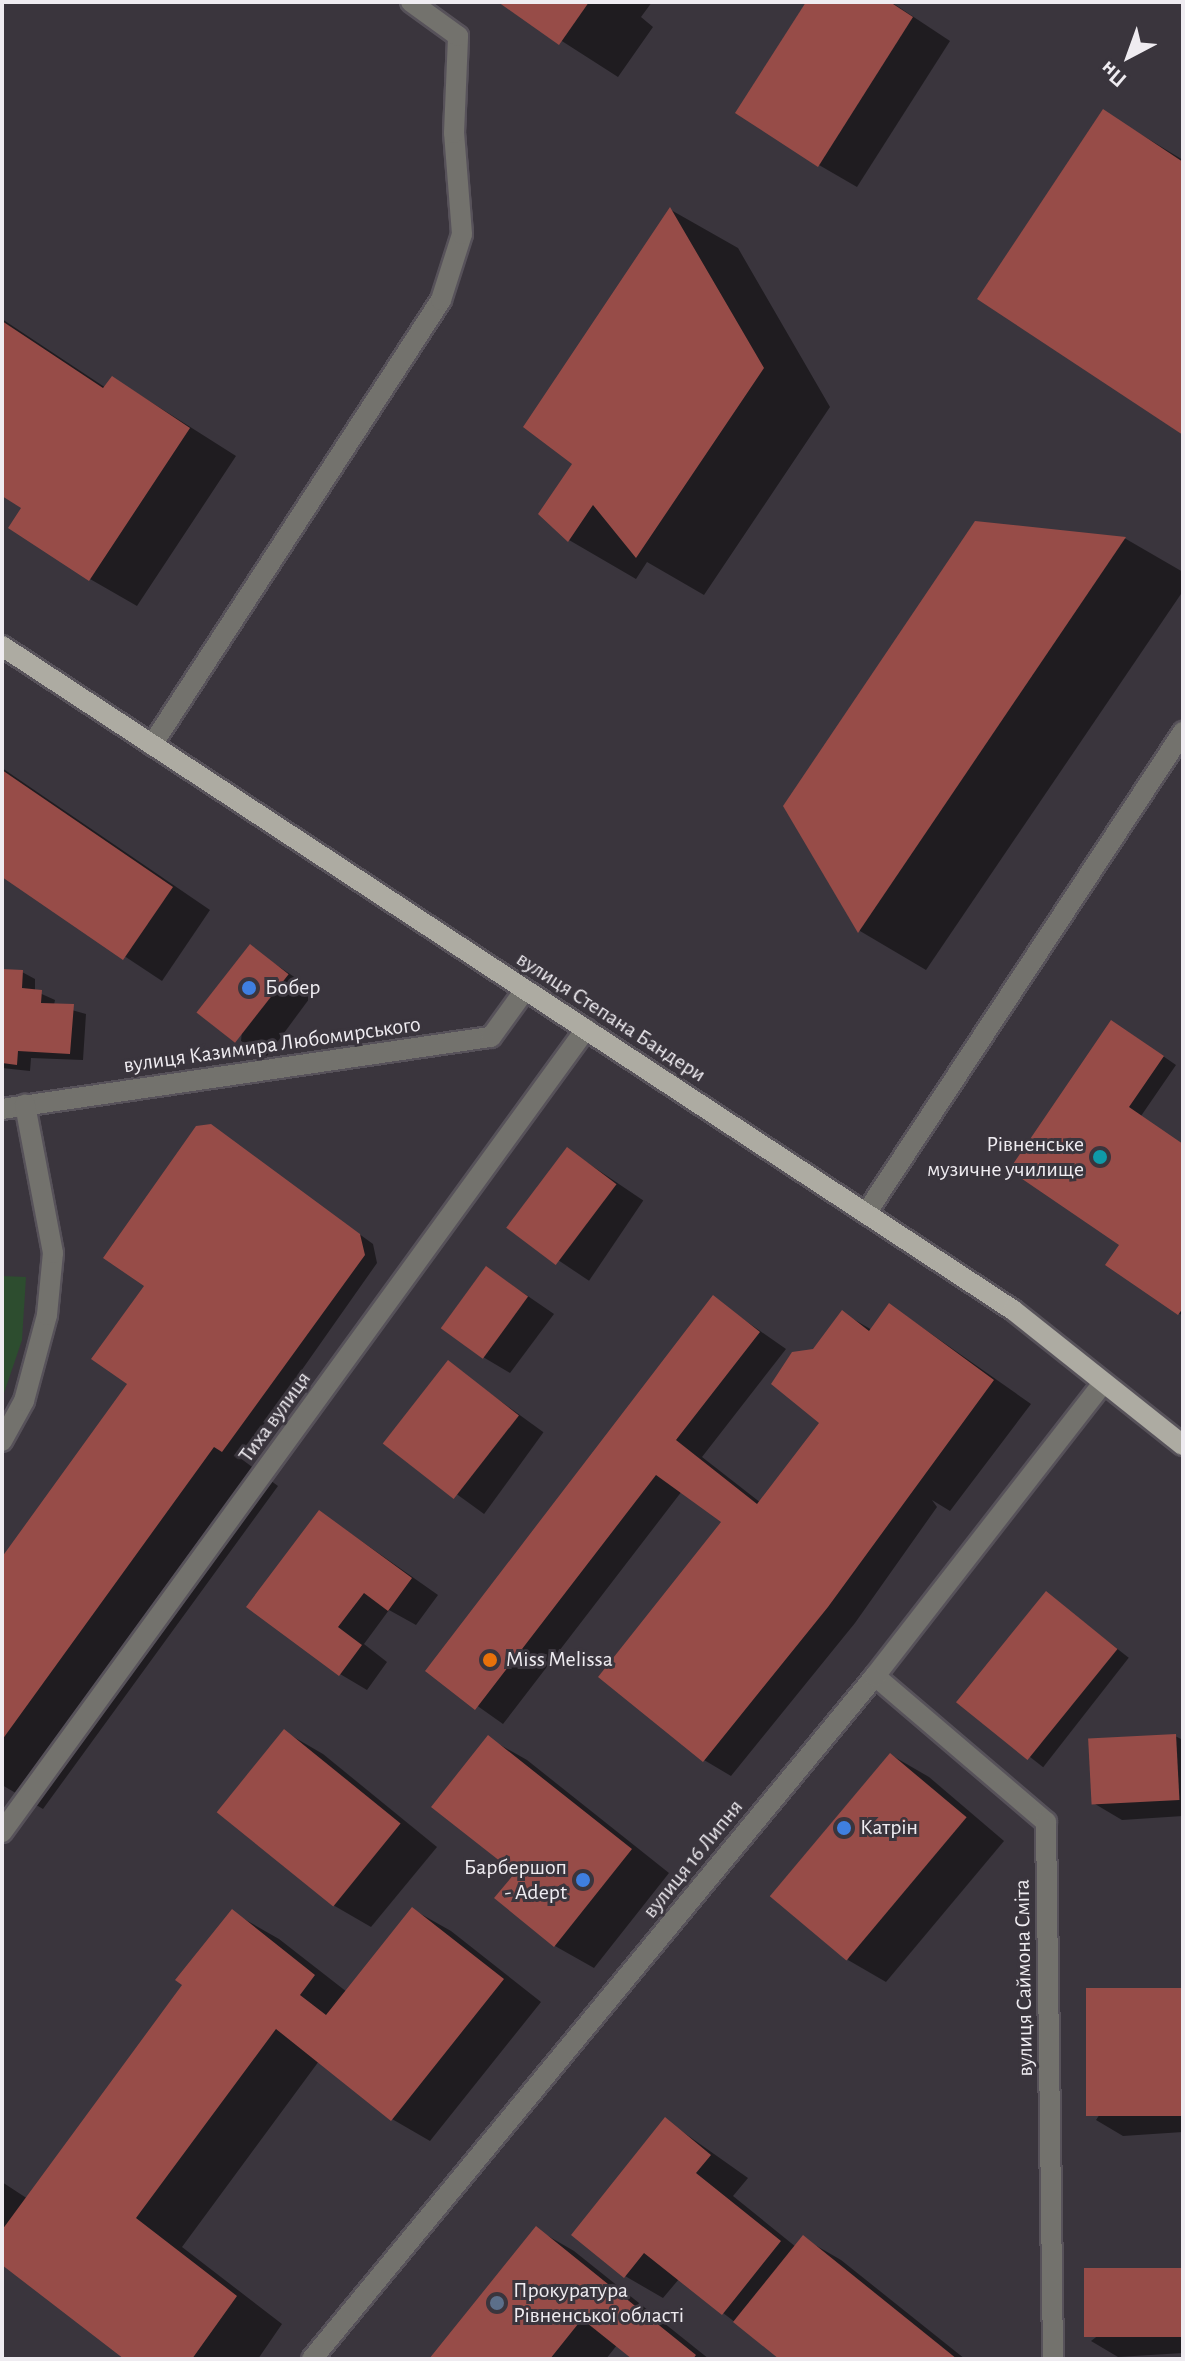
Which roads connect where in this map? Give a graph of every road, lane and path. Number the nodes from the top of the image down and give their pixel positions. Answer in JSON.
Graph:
{"nodes":[{"id":1,"x":411,"y":2,"type":"edge"},
{"id":2,"x":2,"y":646,"type":"edge"},
{"id":3,"x":1183,"y":732,"type":"edge"},
{"id":4,"x":152,"y":745,"type":"junction"},
{"id":5,"x":525,"y":990,"type":"junction"},
{"id":6,"x":586,"y":1029,"type":"junction"},
{"id":7,"x":25,"y":1105,"type":"junction"},
{"id":8,"x":2,"y":1109,"type":"edge"},
{"id":9,"x":867,"y":1212,"type":"junction"},
{"id":10,"x":1103,"y":1383,"type":"junction"},
{"id":11,"x":2,"y":1441,"type":"edge"},
{"id":12,"x":1183,"y":1445,"type":"edge"},
{"id":13,"x":875,"y":1676,"type":"junction"},
{"id":14,"x":2,"y":1832,"type":"edge"},
{"id":15,"x":312,"y":2359,"type":"edge"},
{"id":16,"x":1053,"y":2359,"type":"edge"}],
"edges":[{"from":1,"to":4,"type":"street"},
{"from":2,"to":4,"type":"main road","name":"вулиця Степана Бандери"},
{"from":3,"to":9,"type":"street"},
{"from":4,"to":5,"type":"main road","name":"вулиця Степана Бандери"},
{"from":5,"to":6,"type":"main road","name":"вулиця Степана Бандери"},
{"from":5,"to":7,"type":"street","name":"вулиця Казимира Любомирського"},
{"from":6,"to":9,"type":"main road","name":"вулиця Степана Бандери"},
{"from":6,"to":14,"type":"street","name":"Тиха вулиця"},
{"from":7,"to":8,"type":"street","name":"вулиця Казимира Любомирського"},
{"from":7,"to":11,"type":"street"},
{"from":9,"to":10,"type":"main road","name":"вулиця Степана Бандери"},
{"from":10,"to":12,"type":"main road","name":"вулиця Степана Бандери"},
{"from":10,"to":13,"type":"street","name":"вулиця 16 Липня"},
{"from":13,"to":15,"type":"street","name":"вулиця 16 Липня"},
{"from":13,"to":16,"type":"street","name":"вулиця Саймона Сміта"}]}
